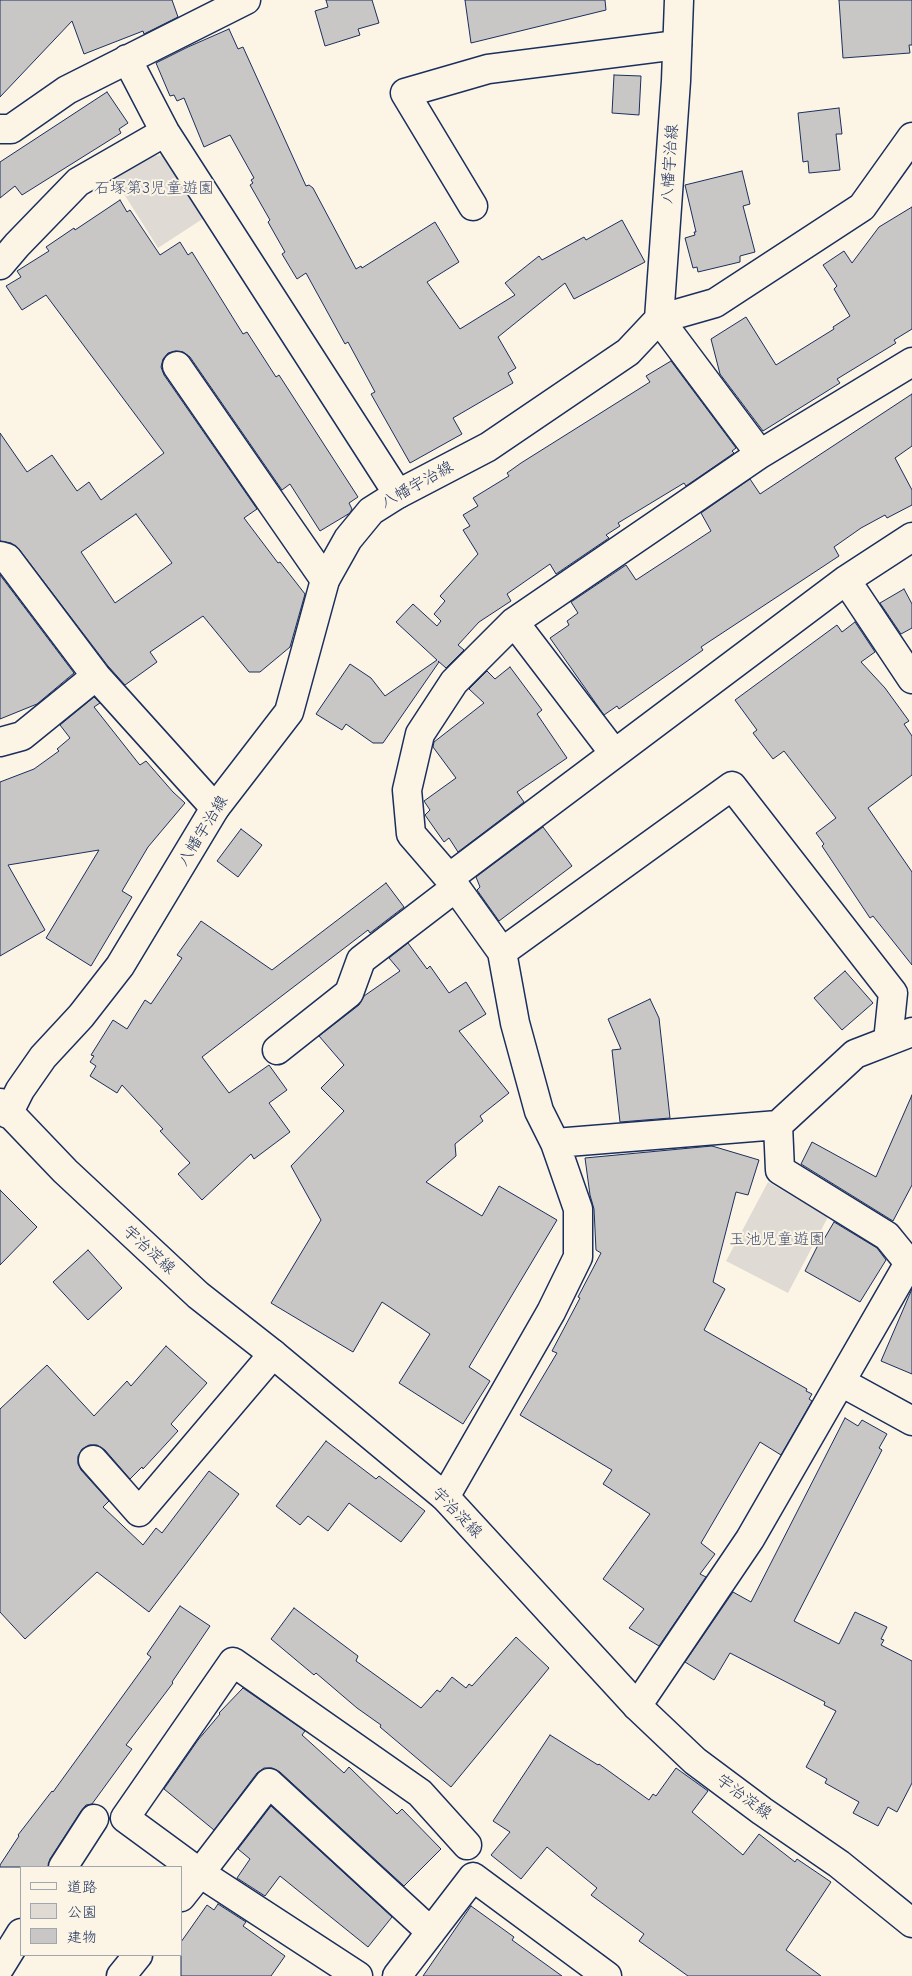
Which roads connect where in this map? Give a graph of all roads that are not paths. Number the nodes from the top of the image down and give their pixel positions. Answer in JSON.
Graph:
{"nodes":[{"id":1,"x":246,"y":0,"type":"edge"},
{"id":2,"x":679,"y":0,"type":"edge"},
{"id":3,"x":677,"y":45,"type":"junction"},
{"id":4,"x":126,"y":59,"type":"junction"},
{"id":5,"x":0,"y":129,"type":"edge"},
{"id":6,"x":166,"y":132,"type":"junction"},
{"id":7,"x":912,"y":137,"type":"edge"},
{"id":8,"x":473,"y":206,"type":"dead end"},
{"id":9,"x":0,"y":265,"type":"edge"},
{"id":10,"x":659,"y":320,"type":"junction"},
{"id":11,"x":912,"y":362,"type":"edge"},
{"id":12,"x":177,"y":366,"type":"dead end"},
{"id":13,"x":760,"y":454,"type":"junction"},
{"id":14,"x":398,"y":494,"type":"junction"},
{"id":15,"x":912,"y":537,"type":"edge"},
{"id":16,"x":0,"y":556,"type":"edge"},
{"id":17,"x":325,"y":580,"type":"junction"},
{"id":18,"x":846,"y":580,"type":"junction"},
{"id":19,"x":514,"y":622,"type":"junction"},
{"id":20,"x":96,"y":676,"type":"junction"},
{"id":21,"x":912,"y":679,"type":"edge"},
{"id":22,"x":0,"y":742,"type":"edge"},
{"id":23,"x":614,"y":754,"type":"junction"},
{"id":24,"x":215,"y":808,"type":"junction"},
{"id":25,"x":452,"y":883,"type":"junction"},
{"id":26,"x":502,"y":952,"type":"junction"},
{"id":27,"x":900,"y":1036,"type":"edge"},
{"id":28,"x":277,"y":1050,"type":"dead end"},
{"id":29,"x":3,"y":1113,"type":"edge"},
{"id":30,"x":778,"y":1125,"type":"junction"},
{"id":31,"x":555,"y":1143,"type":"junction"},
{"id":32,"x":911,"y":1263,"type":"edge"},
{"id":33,"x":273,"y":1354,"type":"junction"},
{"id":34,"x":841,"y":1382,"type":"junction"},
{"id":35,"x":912,"y":1421,"type":"edge"},
{"id":36,"x":93,"y":1460,"type":"dead end"},
{"id":37,"x":445,"y":1497,"type":"junction"},
{"id":38,"x":637,"y":1706,"type":"junction"},
{"id":39,"x":94,"y":1819,"type":"dead end"},
{"id":40,"x":467,"y":1845,"type":"dead end"},
{"id":41,"x":64,"y":1866,"type":"edge"},
{"id":42,"x":200,"y":1873,"type":"junction"},
{"id":43,"x":182,"y":1896,"type":"edge"},
{"id":44,"x":912,"y":1923,"type":"edge"},
{"id":45,"x":431,"y":1932,"type":"junction"},
{"id":46,"x":20,"y":1936,"type":"edge"},
{"id":47,"x":137,"y":1956,"type":"edge"},
{"id":48,"x":0,"y":1967,"type":"edge"},
{"id":49,"x":121,"y":1976,"type":"edge"},
{"id":50,"x":358,"y":1976,"type":"edge"},
{"id":51,"x":398,"y":1976,"type":"edge"},
{"id":52,"x":607,"y":1976,"type":"edge"}],
"edges":[{"from":1,"to":4,"type":"street"},
{"from":2,"to":3,"type":"street","name":"八幡宇治線"},
{"from":3,"to":8,"type":"street"},
{"from":3,"to":10,"type":"street","name":"八幡宇治線"},
{"from":4,"to":5,"type":"street"},
{"from":4,"to":6,"type":"street"},
{"from":6,"to":9,"type":"street"},
{"from":6,"to":14,"type":"street"},
{"from":7,"to":10,"type":"street"},
{"from":10,"to":13,"type":"street"},
{"from":10,"to":14,"type":"street","name":"八幡宇治線"},
{"from":11,"to":13,"type":"street"},
{"from":12,"to":17,"type":"street"},
{"from":13,"to":19,"type":"street"},
{"from":14,"to":17,"type":"street","name":"八幡宇治線"},
{"from":15,"to":18,"type":"street"},
{"from":16,"to":20,"type":"street"},
{"from":17,"to":24,"type":"street","name":"八幡宇治線"},
{"from":18,"to":21,"type":"street"},
{"from":18,"to":23,"type":"street"},
{"from":19,"to":23,"type":"street"},
{"from":19,"to":25,"type":"street"},
{"from":20,"to":22,"type":"street"},
{"from":20,"to":24,"type":"street"},
{"from":23,"to":25,"type":"street"},
{"from":24,"to":29,"type":"street","name":"八幡宇治線"},
{"from":25,"to":26,"type":"street"},
{"from":25,"to":28,"type":"street"},
{"from":26,"to":27,"type":"street"},
{"from":26,"to":31,"type":"street"},
{"from":27,"to":30,"type":"street"},
{"from":29,"to":33,"type":"street","name":"宇治淀線"},
{"from":30,"to":31,"type":"street"},
{"from":30,"to":32,"type":"street"},
{"from":31,"to":37,"type":"street"},
{"from":32,"to":34,"type":"street"},
{"from":33,"to":36,"type":"street"},
{"from":33,"to":37,"type":"street","name":"宇治淀線"},
{"from":34,"to":35,"type":"street"},
{"from":34,"to":38,"type":"street"},
{"from":37,"to":38,"type":"street","name":"宇治淀線"},
{"from":38,"to":44,"type":"street","name":"宇治淀線"},
{"from":39,"to":41,"type":"street"},
{"from":40,"to":42,"type":"street"},
{"from":42,"to":43,"type":"street"},
{"from":42,"to":45,"type":"street"},
{"from":42,"to":50,"type":"street"},
{"from":45,"to":51,"type":"street"},
{"from":45,"to":52,"type":"street"},
{"from":46,"to":48,"type":"street"},
{"from":47,"to":49,"type":"street"}]}
